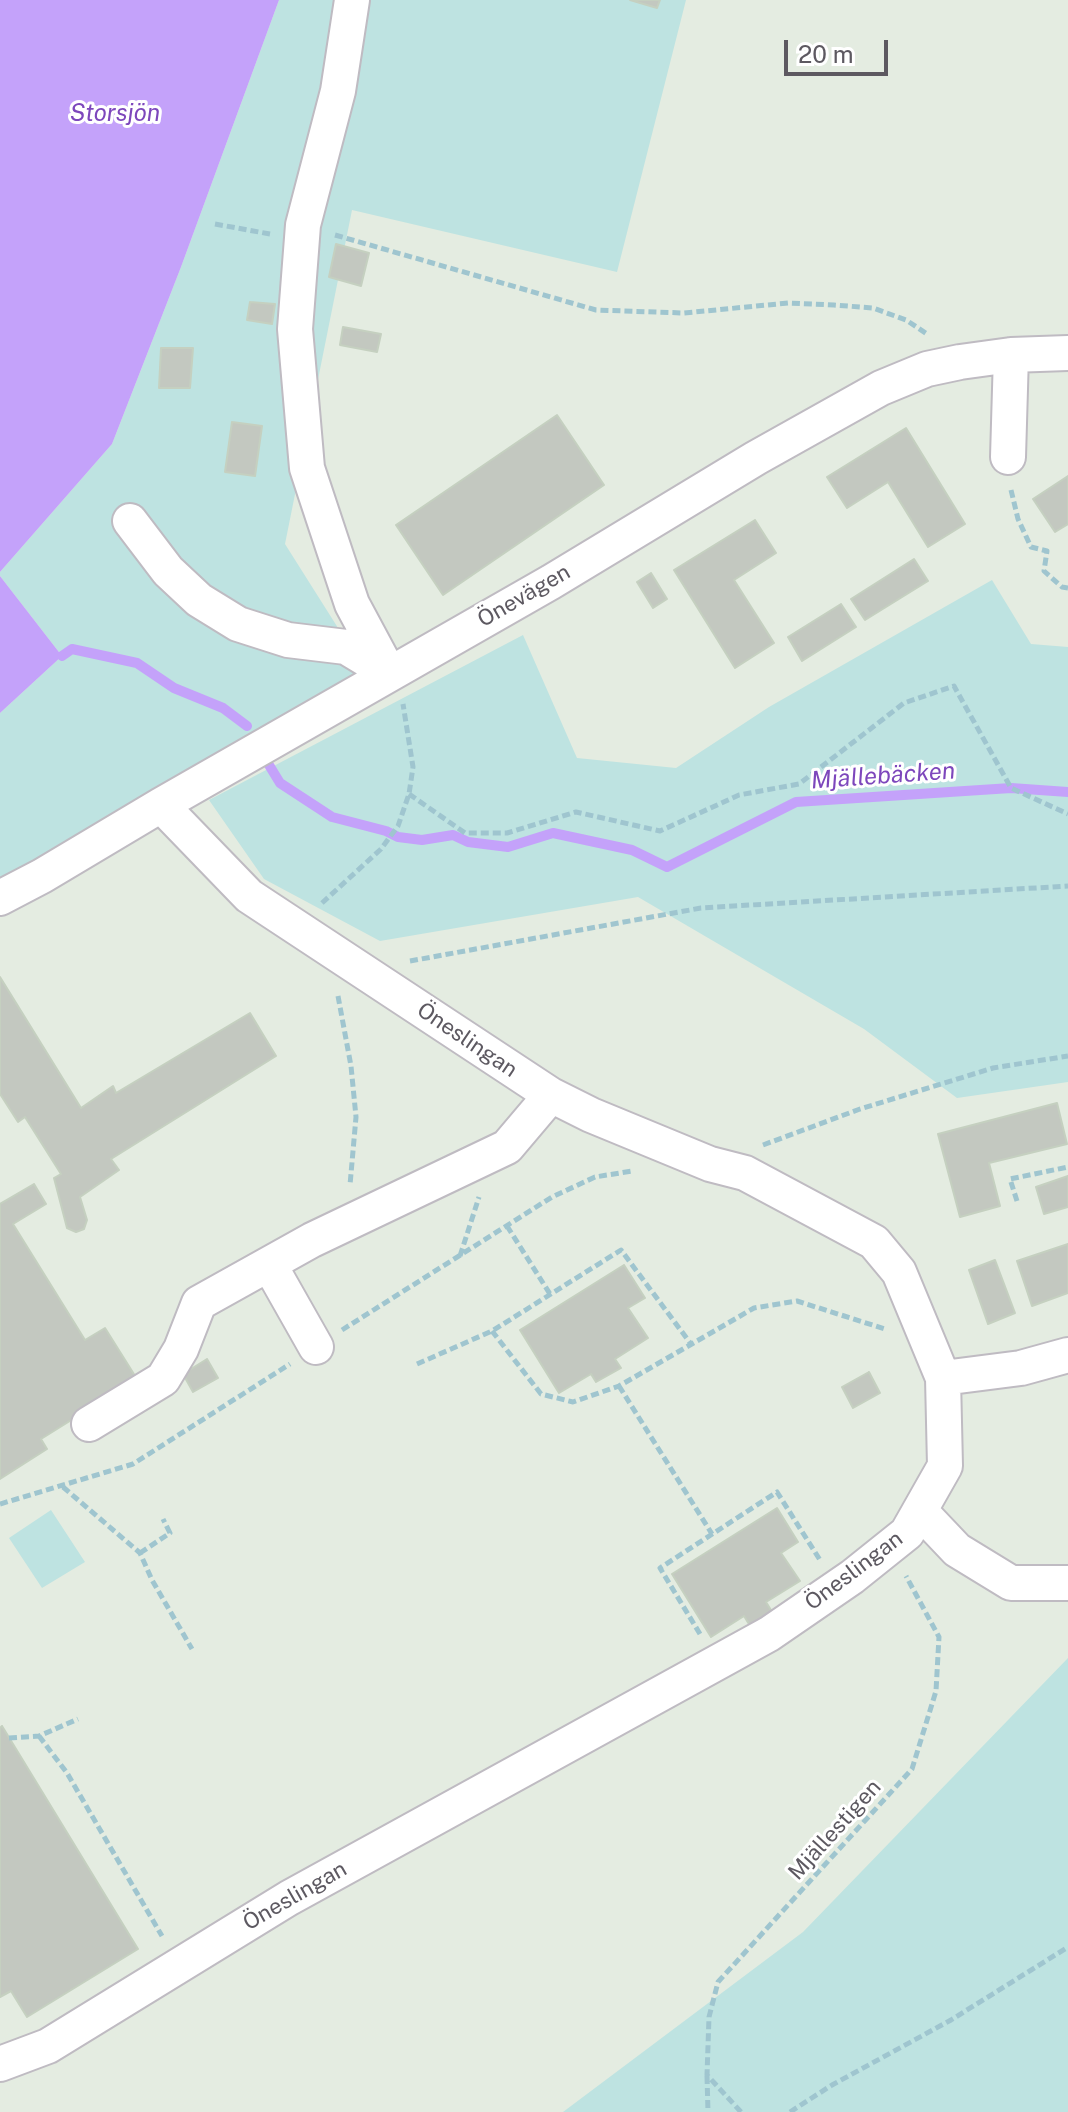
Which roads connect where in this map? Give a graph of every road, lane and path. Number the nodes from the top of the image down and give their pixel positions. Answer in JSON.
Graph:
{"nodes":[{"id":1,"x":352,"y":0,"type":"edge"},
{"id":2,"x":215,"y":224,"type":"dead end"},
{"id":3,"x":303,"y":232,"type":"junction"},
{"id":4,"x":1068,"y":353,"type":"edge"},
{"id":5,"x":1011,"y":355,"type":"junction"},
{"id":6,"x":960,"y":362,"type":"junction"},
{"id":7,"x":1008,"y":457,"type":"joint"},
{"id":8,"x":130,"y":521,"type":"dead end"},
{"id":9,"x":1068,"y":588,"type":"edge"},
{"id":10,"x":389,"y":673,"type":"junction"},
{"id":11,"x":409,"y":794,"type":"junction"},
{"id":12,"x":161,"y":805,"type":"junction"},
{"id":13,"x":1068,"y":814,"type":"edge"},
{"id":14,"x":1068,"y":886,"type":"edge"},
{"id":15,"x":0,"y":898,"type":"edge"},
{"id":16,"x":308,"y":937,"type":"junction"},
{"id":17,"x":357,"y":967,"type":"junction"},
{"id":18,"x":1068,"y":1056,"type":"edge"},
{"id":19,"x":551,"y":1095,"type":"junction"},
{"id":20,"x":493,"y":1154,"type":"junction"},
{"id":21,"x":710,"y":1164,"type":"junction"},
{"id":22,"x":1068,"y":1167,"type":"edge"},
{"id":23,"x":634,"y":1171,"type":"dead end"},
{"id":24,"x":1017,"y":1201,"type":"dead end"},
{"id":25,"x":507,"y":1226,"type":"junction"},
{"id":26,"x":339,"y":1227,"type":"junction"},
{"id":27,"x":460,"y":1256,"type":"junction"},
{"id":28,"x":269,"y":1264,"type":"junction"},
{"id":29,"x":550,"y":1294,"type":"junction"},
{"id":30,"x":492,"y":1331,"type":"junction"},
{"id":31,"x":928,"y":1343,"type":"junction"},
{"id":32,"x":691,"y":1344,"type":"junction"},
{"id":33,"x":316,"y":1347,"type":"junction"},
{"id":34,"x":1068,"y":1355,"type":"edge"},
{"id":35,"x":417,"y":1364,"type":"dead end"},
{"id":36,"x":943,"y":1378,"type":"junction"},
{"id":37,"x":619,"y":1386,"type":"junction"},
{"id":38,"x":89,"y":1424,"type":"dead end"},
{"id":39,"x":62,"y":1487,"type":"junction"},
{"id":40,"x":0,"y":1504,"type":"edge"},
{"id":41,"x":920,"y":1511,"type":"junction"},
{"id":42,"x":163,"y":1519,"type":"dead end"},
{"id":43,"x":712,"y":1534,"type":"junction"},
{"id":44,"x":888,"y":1547,"type":"junction"},
{"id":45,"x":140,"y":1553,"type":"junction"},
{"id":46,"x":1068,"y":1583,"type":"edge"},
{"id":47,"x":837,"y":1587,"type":"junction"},
{"id":48,"x":192,"y":1649,"type":"dead end"},
{"id":49,"x":718,"y":1662,"type":"junction"},
{"id":50,"x":78,"y":1719,"type":"dead end"},
{"id":51,"x":39,"y":1736,"type":"junction"},
{"id":52,"x":9,"y":1738,"type":"dead end"},
{"id":53,"x":1068,"y":1947,"type":"edge"},
{"id":54,"x":179,"y":1966,"type":"junction"},
{"id":55,"x":0,"y":2064,"type":"edge"},
{"id":56,"x":707,"y":2075,"type":"junction"},
{"id":57,"x":708,"y":2112,"type":"edge"},
{"id":58,"x":741,"y":2112,"type":"edge"},
{"id":59,"x":790,"y":2112,"type":"edge"}],
"edges":[{"from":1,"to":3,"type":"street"},
{"from":2,"to":3,"type":"path"},
{"from":3,"to":6,"type":"path"},
{"from":3,"to":10,"type":"street"},
{"from":4,"to":5,"type":"street","name":"Önevägen"},
{"from":5,"to":6,"type":"street","name":"Önevägen"},
{"from":5,"to":7,"type":"street"},
{"from":6,"to":10,"type":"street","name":"Önevägen"},
{"from":7,"to":9,"type":"path"},
{"from":8,"to":10,"type":"street"},
{"from":10,"to":11,"type":"path"},
{"from":10,"to":12,"type":"street","name":"Önevägen"},
{"from":11,"to":13,"type":"path"},
{"from":11,"to":16,"type":"path"},
{"from":12,"to":15,"type":"street","name":"Önevägen"},
{"from":12,"to":16,"type":"street","name":"Öneslingan"},
{"from":14,"to":17,"type":"path"},
{"from":16,"to":17,"type":"street","name":"Öneslingan"},
{"from":16,"to":26,"type":"path"},
{"from":17,"to":19,"type":"street","name":"Öneslingan"},
{"from":18,"to":21,"type":"path"},
{"from":19,"to":20,"type":"street"},
{"from":19,"to":21,"type":"street","name":"Öneslingan"},
{"from":20,"to":26,"type":"street"},
{"from":20,"to":27,"type":"path"},
{"from":21,"to":31,"type":"street","name":"Öneslingan"},
{"from":22,"to":24,"type":"path"},
{"from":23,"to":25,"type":"path"},
{"from":25,"to":27,"type":"path"},
{"from":25,"to":29,"type":"path"},
{"from":26,"to":28,"type":"street"},
{"from":27,"to":33,"type":"path"},
{"from":28,"to":33,"type":"street"},
{"from":28,"to":38,"type":"street"},
{"from":29,"to":30,"type":"path"},
{"from":29,"to":32,"type":"path"},
{"from":30,"to":35,"type":"path"},
{"from":30,"to":37,"type":"path"},
{"from":31,"to":32,"type":"path"},
{"from":31,"to":36,"type":"street","name":"Öneslingan"},
{"from":32,"to":37,"type":"path"},
{"from":33,"to":39,"type":"path"},
{"from":34,"to":36,"type":"street"},
{"from":36,"to":41,"type":"street","name":"Öneslingan"},
{"from":37,"to":43,"type":"path"},
{"from":39,"to":40,"type":"path"},
{"from":39,"to":45,"type":"path"},
{"from":41,"to":44,"type":"street","name":"Öneslingan"},
{"from":41,"to":46,"type":"street"},
{"from":42,"to":45,"type":"path"},
{"from":43,"to":47,"type":"path"},
{"from":43,"to":49,"type":"path"},
{"from":44,"to":47,"type":"street","name":"Öneslingan"},
{"from":44,"to":56,"type":"path","name":"Mjällestigen"},
{"from":45,"to":48,"type":"path"},
{"from":47,"to":49,"type":"street","name":"Öneslingan"},
{"from":49,"to":54,"type":"street","name":"Öneslingan"},
{"from":50,"to":51,"type":"path"},
{"from":51,"to":52,"type":"path"},
{"from":51,"to":54,"type":"path"},
{"from":53,"to":59,"type":"path"},
{"from":54,"to":55,"type":"street","name":"Öneslingan"},
{"from":56,"to":57,"type":"path","name":"Mjällestigen"},
{"from":56,"to":58,"type":"path"}]}
